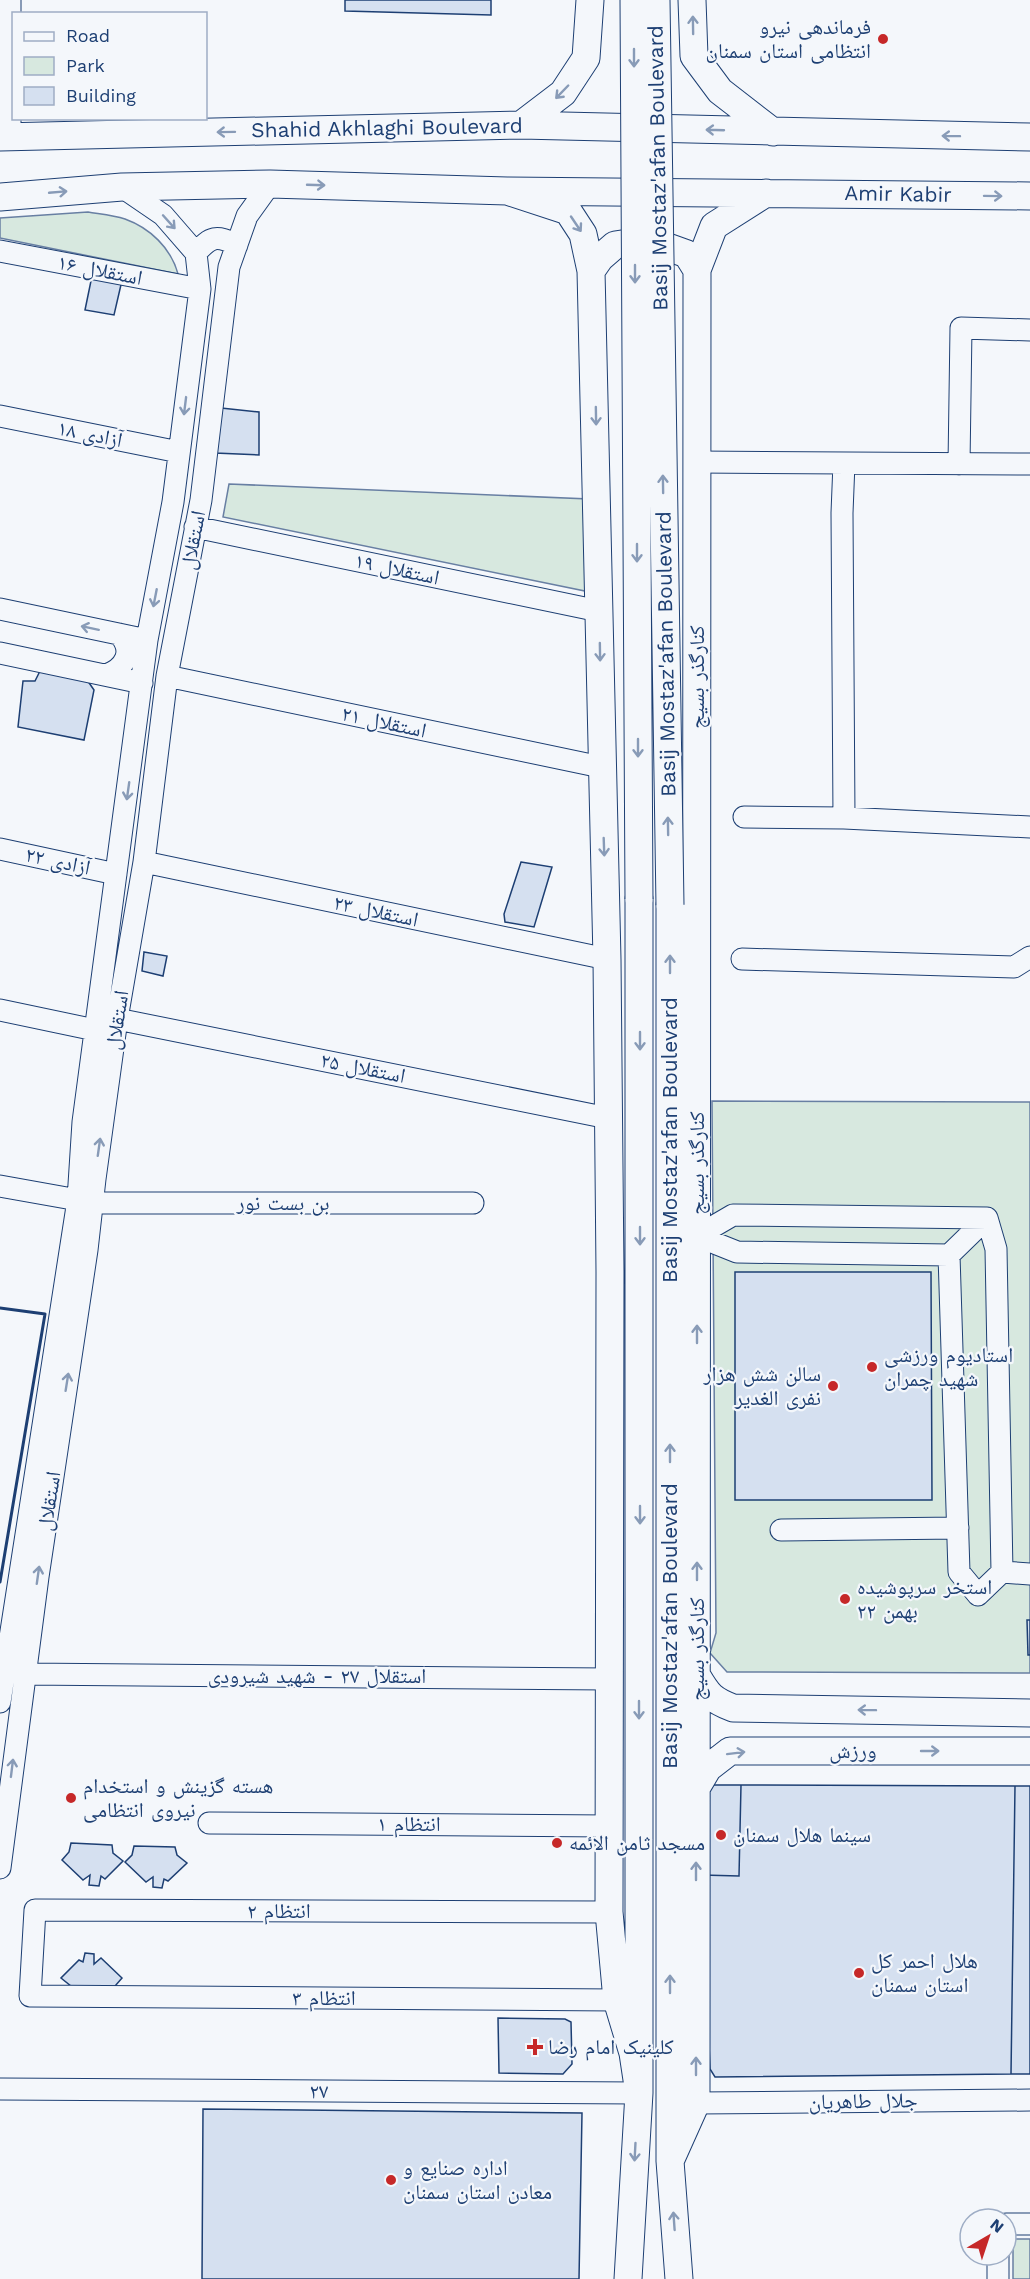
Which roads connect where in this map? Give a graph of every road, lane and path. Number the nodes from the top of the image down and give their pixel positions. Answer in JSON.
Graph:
{"nodes":[{"id":1,"x":10,"y":0,"type":"edge"},
{"id":2,"x":590,"y":0,"type":"edge"},
{"id":3,"x":634,"y":0,"type":"edge"},
{"id":4,"x":656,"y":0,"type":"edge"},
{"id":5,"x":692,"y":0,"type":"edge"},
{"id":6,"x":521,"y":125,"type":"junction"},
{"id":7,"x":774,"y":132,"type":"junction"},
{"id":8,"x":5,"y":137,"type":"edge"},
{"id":9,"x":1030,"y":137,"type":"edge"},
{"id":10,"x":270,"y":184,"type":"junction"},
{"id":11,"x":122,"y":187,"type":"junction"},
{"id":12,"x":507,"y":191,"type":"junction"},
{"id":13,"x":766,"y":193,"type":"junction"},
{"id":14,"x":1030,"y":196,"type":"edge"},
{"id":15,"x":0,"y":197,"type":"edge"},
{"id":16,"x":237,"y":244,"type":"junction"},
{"id":17,"x":0,"y":251,"type":"edge"},
{"id":18,"x":196,"y":253,"type":"junction"},
{"id":19,"x":698,"y":270,"type":"junction"},
{"id":20,"x":591,"y":271,"type":"junction"},
{"id":21,"x":200,"y":289,"type":"junction"},
{"id":22,"x":1030,"y":330,"type":"edge"},
{"id":23,"x":0,"y":416,"type":"edge"},
{"id":24,"x":179,"y":452,"type":"junction"},
{"id":25,"x":697,"y":462,"type":"junction"},
{"id":26,"x":844,"y":463,"type":"junction"},
{"id":27,"x":958,"y":464,"type":"junction"},
{"id":28,"x":1030,"y":464,"type":"edge"},
{"id":29,"x":195,"y":527,"type":"junction"},
{"id":30,"x":0,"y":609,"type":"edge"},
{"id":31,"x":599,"y":611,"type":"junction"},
{"id":32,"x":119,"y":634,"type":"junction"},
{"id":33,"x":147,"y":640,"type":"junction"},
{"id":34,"x":0,"y":653,"type":"edge"},
{"id":35,"x":106,"y":675,"type":"junction"},
{"id":36,"x":167,"y":676,"type":"junction"},
{"id":37,"x":142,"y":683,"type":"junction"},
{"id":38,"x":132,"y":757,"type":"junction"},
{"id":39,"x":156,"y":760,"type":"junction"},
{"id":40,"x":602,"y":767,"type":"junction"},
{"id":41,"x":744,"y":817,"type":"dead end"},
{"id":42,"x":844,"y":818,"type":"junction"},
{"id":43,"x":1030,"y":827,"type":"edge"},
{"id":44,"x":0,"y":849,"type":"edge"},
{"id":45,"x":144,"y":862,"type":"junction"},
{"id":46,"x":116,"y":874,"type":"junction"},
{"id":47,"x":607,"y":959,"type":"junction"},
{"id":48,"x":742,"y":959,"type":"dead end"},
{"id":49,"x":1025,"y":968,"type":"edge"},
{"id":50,"x":0,"y":1010,"type":"edge"},
{"id":51,"x":117,"y":1019,"type":"junction"},
{"id":52,"x":95,"y":1030,"type":"junction"},
{"id":53,"x":608,"y":1118,"type":"junction"},
{"id":54,"x":0,"y":1186,"type":"edge"},
{"id":55,"x":85,"y":1202,"type":"junction"},
{"id":56,"x":473,"y":1203,"type":"dead end"},
{"id":57,"x":987,"y":1218,"type":"junction"},
{"id":58,"x":697,"y":1236,"type":"junction"},
{"id":59,"x":949,"y":1255,"type":"junction"},
{"id":60,"x":610,"y":1272,"type":"junction"},
{"id":61,"x":640,"y":1272,"type":"junction"},
{"id":62,"x":47,"y":1454,"type":"junction"},
{"id":63,"x":958,"y":1528,"type":"junction"},
{"id":64,"x":781,"y":1530,"type":"dead end"},
{"id":65,"x":1002,"y":1572,"type":"junction"},
{"id":66,"x":1030,"y":1574,"type":"edge"},
{"id":67,"x":670,"y":1634,"type":"junction"},
{"id":68,"x":697,"y":1636,"type":"junction"},
{"id":69,"x":25,"y":1674,"type":"junction"},
{"id":70,"x":697,"y":1676,"type":"junction"},
{"id":71,"x":609,"y":1679,"type":"junction"},
{"id":72,"x":0,"y":1702,"type":"edge"},
{"id":73,"x":1030,"y":1713,"type":"edge"},
{"id":74,"x":1030,"y":1751,"type":"edge"},
{"id":75,"x":695,"y":1790,"type":"junction"},
{"id":76,"x":209,"y":1823,"type":"dead end"},
{"id":77,"x":609,"y":1826,"type":"junction"},
{"id":78,"x":0,"y":1868,"type":"edge"},
{"id":79,"x":609,"y":1912,"type":"junction"},
{"id":80,"x":30,"y":1996,"type":"joint"},
{"id":81,"x":617,"y":2000,"type":"junction"},
{"id":82,"x":0,"y":2089,"type":"edge"},
{"id":83,"x":639,"y":2093,"type":"junction"},
{"id":84,"x":1030,"y":2100,"type":"edge"},
{"id":85,"x":696,"y":2103,"type":"junction"},
{"id":86,"x":670,"y":2161,"type":"junction"},
{"id":87,"x":628,"y":2279,"type":"edge"},
{"id":88,"x":679,"y":2279,"type":"edge"}],
"edges":[{"from":1,"to":8,"type":"street"},
{"from":2,"to":6,"type":"main road","one_way":true},
{"from":3,"to":61,"type":"main road","name":"Basij Mostaz'afan Boulevard","one_way":true,"bridge":true},
{"from":67,"to":4,"type":"main road","name":"Basij Mostaz'afan Boulevard","one_way":true,"bridge":true},
{"from":7,"to":5,"type":"main road","one_way":true},
{"from":7,"to":6,"type":"main road","name":"Shahid Akhlaghi Boulevard","one_way":true},
{"from":6,"to":8,"type":"main road","name":"Shahid Akhlaghi Boulevard","one_way":true},
{"from":9,"to":7,"type":"main road","one_way":true},
{"from":10,"to":11,"type":"main road"},
{"from":10,"to":12,"type":"main road","one_way":true},
{"from":10,"to":16,"type":"street","name":"استقلال"},
{"from":15,"to":11,"type":"main road","one_way":true},
{"from":11,"to":18,"type":"street","one_way":true},
{"from":12,"to":13,"type":"main road"},
{"from":12,"to":20,"type":"main road","one_way":true},
{"from":13,"to":14,"type":"main road","name":"Amir Kabir","one_way":true},
{"from":13,"to":19,"type":"main road","name":"کنارگذر بسیج"},
{"from":16,"to":18,"type":"street"},
{"from":16,"to":29,"type":"street","name":"استقلال"},
{"from":17,"to":21,"type":"street","name":"استقلال ۱۶"},
{"from":18,"to":21,"type":"street","name":"استقلال"},
{"from":19,"to":20,"type":"main road"},
{"from":19,"to":25,"type":"main road","name":"کنارگذر بسیج"},
{"from":20,"to":31,"type":"main road","one_way":true},
{"from":21,"to":24,"type":"street","name":"استقلال","one_way":true},
{"from":22,"to":27,"type":"street"},
{"from":23,"to":24,"type":"street","name":"آزادی ۱۸"},
{"from":24,"to":33,"type":"street","name":"استقلال","one_way":true},
{"from":25,"to":26,"type":"street"},
{"from":25,"to":58,"type":"main road","name":"کنارگذر بسیج"},
{"from":26,"to":27,"type":"street"},
{"from":26,"to":42,"type":"street"},
{"from":27,"to":28,"type":"street"},
{"from":29,"to":31,"type":"street","name":"استقلال ۱۹"},
{"from":29,"to":36,"type":"street","name":"استقلال"},
{"from":32,"to":30,"type":"street","one_way":true},
{"from":31,"to":40,"type":"main road","one_way":true},
{"from":32,"to":33,"type":"street"},
{"from":32,"to":35,"type":"street"},
{"from":33,"to":37,"type":"street","name":"استقلال"},
{"from":34,"to":35,"type":"street"},
{"from":35,"to":37,"type":"street"},
{"from":36,"to":39,"type":"street","name":"استقلال"},
{"from":36,"to":40,"type":"street","name":"استقلال ۲۱"},
{"from":37,"to":38,"type":"street","name":"استقلال"},
{"from":38,"to":39,"type":"street"},
{"from":38,"to":46,"type":"street","name":"استقلال","one_way":true},
{"from":39,"to":45,"type":"street","name":"استقلال"},
{"from":40,"to":47,"type":"main road","one_way":true},
{"from":41,"to":42,"type":"street"},
{"from":42,"to":43,"type":"street"},
{"from":44,"to":46,"type":"street","name":"آزادی ۲۲"},
{"from":45,"to":47,"type":"street","name":"استقلال ۲۳"},
{"from":45,"to":51,"type":"street","name":"استقلال"},
{"from":46,"to":52,"type":"street","name":"استقلال"},
{"from":47,"to":53,"type":"main road"},
{"from":48,"to":49,"type":"street"},
{"from":50,"to":52,"type":"street"},
{"from":51,"to":53,"type":"street","name":"استقلال ۲۵"},
{"from":55,"to":51,"type":"street","name":"استقلال","one_way":true},
{"from":52,"to":55,"type":"street","name":"استقلال"},
{"from":53,"to":60,"type":"main road"},
{"from":54,"to":55,"type":"street","name":"بن بست نور"},
{"from":55,"to":56,"type":"street","name":"بن بست نور"},
{"from":55,"to":62,"type":"street","name":"استقلال"},
{"from":57,"to":58,"type":"street"},
{"from":57,"to":59,"type":"street"},
{"from":57,"to":65,"type":"street"},
{"from":58,"to":59,"type":"street"},
{"from":68,"to":58,"type":"main road","name":"کنارگذر بسیج","one_way":true},
{"from":59,"to":63,"type":"street"},
{"from":60,"to":61,"type":"main road"},
{"from":60,"to":71,"type":"main road"},
{"from":61,"to":83,"type":"main road","name":"Basij Mostaz'afan Boulevard","one_way":true},
{"from":69,"to":62,"type":"street","name":"استقلال","one_way":true},
{"from":62,"to":72,"type":"street","name":"استقلال"},
{"from":63,"to":64,"type":"street"},
{"from":63,"to":65,"type":"street"},
{"from":65,"to":66,"type":"street"},
{"from":67,"to":68,"type":"main road"},
{"from":86,"to":67,"type":"main road","name":"Basij Mostaz'afan Boulevard","one_way":true},
{"from":68,"to":70,"type":"main road","name":"کنارگذر بسیج"},
{"from":69,"to":71,"type":"street","name":"استقلال ۲۷ - شهید شیرودی"},
{"from":78,"to":69,"type":"street","name":"استقلال","one_way":true},
{"from":73,"to":70,"type":"main road","name":"ورزش","one_way":true},
{"from":70,"to":75,"type":"main road","name":"کنارگذر بسیج"},
{"from":71,"to":77,"type":"main road"},
{"from":75,"to":74,"type":"main road","name":"ورزش","one_way":true},
{"from":85,"to":75,"type":"main road","name":"کنارگذر بسیج","one_way":true},
{"from":76,"to":77,"type":"street","name":"انتظام ۱"},
{"from":77,"to":79,"type":"main road"},
{"from":79,"to":80,"type":"street","name":"انتظام ۲"},
{"from":79,"to":81,"type":"main road"},
{"from":80,"to":81,"type":"street","name":"انتظام ۳"},
{"from":81,"to":83,"type":"main road"},
{"from":82,"to":83,"type":"street","name":"۲۷"},
{"from":83,"to":87,"type":"main road","name":"Basij Mostaz'afan Boulevard","one_way":true},
{"from":84,"to":85,"type":"street","name":"جلال طاهریان"},
{"from":85,"to":86,"type":"main road","name":"کنارگذر بسیج"},
{"from":88,"to":86,"type":"main road","name":"Basij Mostaz'afan Boulevard","one_way":true}]}
